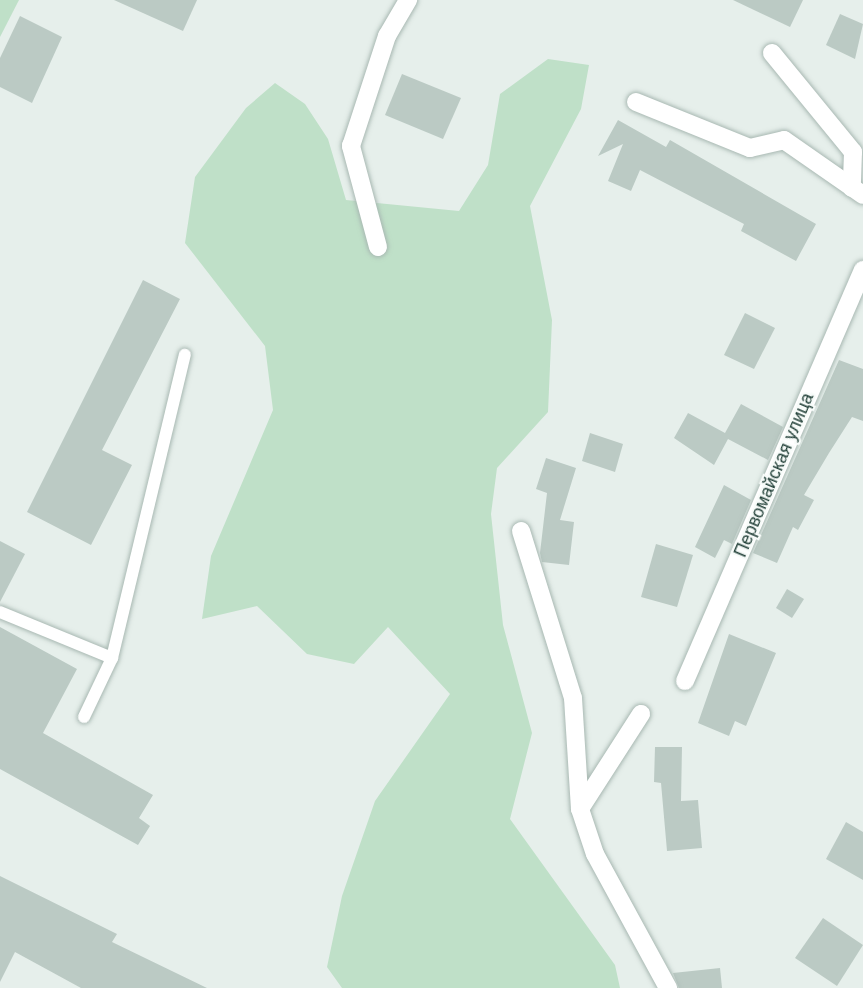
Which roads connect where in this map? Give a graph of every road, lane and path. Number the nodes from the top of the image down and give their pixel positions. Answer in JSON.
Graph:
{"nodes":[{"id":1,"x":408,"y":0,"type":"edge"},
{"id":2,"x":772,"y":53,"type":"dead end"},
{"id":3,"x":636,"y":102,"type":"dead end"},
{"id":4,"x":857,"y":192,"type":"edge"},
{"id":5,"x":378,"y":247,"type":"dead end"},
{"id":6,"x":863,"y":270,"type":"edge"},
{"id":7,"x":185,"y":355,"type":"dead end"},
{"id":8,"x":521,"y":531,"type":"dead end"},
{"id":9,"x":0,"y":612,"type":"edge"},
{"id":10,"x":112,"y":658,"type":"junction"},
{"id":11,"x":685,"y":681,"type":"dead end"},
{"id":12,"x":641,"y":714,"type":"dead end"},
{"id":13,"x":84,"y":717,"type":"dead end"},
{"id":14,"x":580,"y":809,"type":"junction"},
{"id":15,"x":668,"y":988,"type":"edge"}],
"edges":[{"from":1,"to":5,"type":"street"},
{"from":2,"to":4,"type":"street"},
{"from":3,"to":4,"type":"street"},
{"from":6,"to":11,"type":"street","name":"Первомайская улица"},
{"from":7,"to":10,"type":"lane"},
{"from":8,"to":14,"type":"street"},
{"from":9,"to":10,"type":"lane"},
{"from":10,"to":13,"type":"lane"},
{"from":12,"to":14,"type":"street"},
{"from":14,"to":15,"type":"street"}]}
